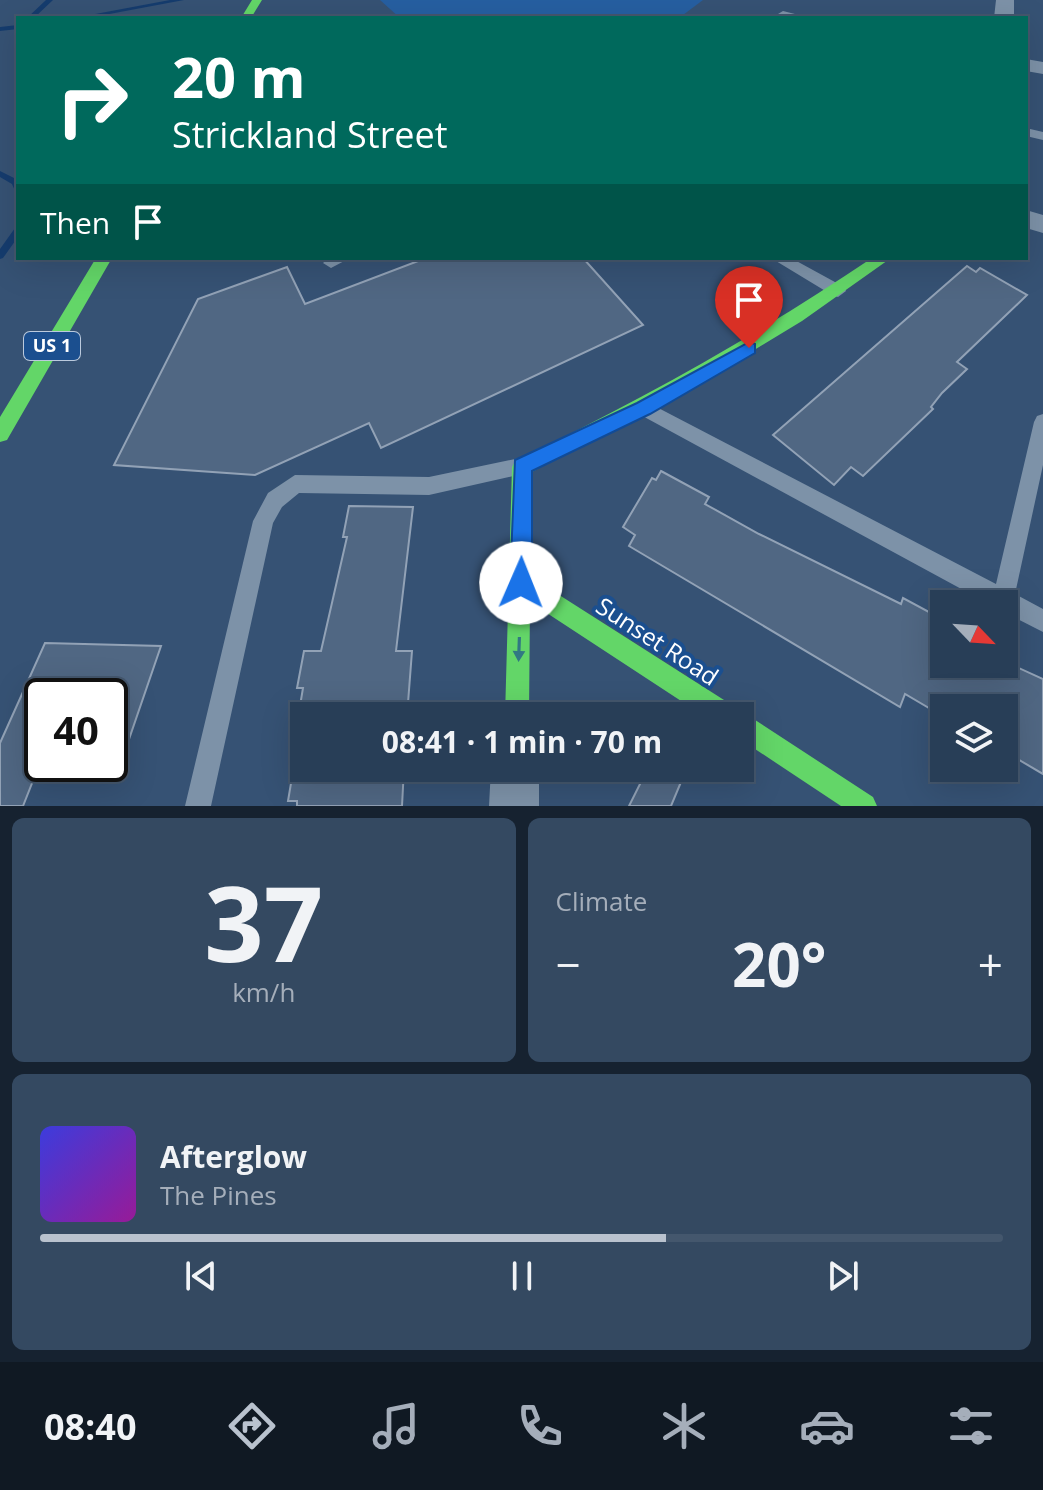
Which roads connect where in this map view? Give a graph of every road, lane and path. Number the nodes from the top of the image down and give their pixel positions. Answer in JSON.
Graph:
{"nodes":[{"id":1,"x":103,"y":260,"type":"edge"},
{"id":2,"x":783,"y":260,"type":"edge"},
{"id":3,"x":880,"y":260,"type":"edge"},
{"id":4,"x":838,"y":291,"type":"junction"},
{"id":5,"x":643,"y":408,"type":"junction"},
{"id":6,"x":1043,"y":422,"type":"edge"},
{"id":7,"x":0,"y":434,"type":"edge"},
{"id":8,"x":522,"y":467,"type":"junction"},
{"id":9,"x":521,"y":583,"type":"junction"},
{"id":10,"x":984,"y":590,"type":"edge"},
{"id":11,"x":1005,"y":590,"type":"edge"},
{"id":12,"x":1018,"y":608,"type":"edge"},
{"id":13,"x":1043,"y":621,"type":"edge"},
{"id":14,"x":517,"y":702,"type":"edge"},
{"id":15,"x":704,"y":702,"type":"edge"},
{"id":16,"x":754,"y":734,"type":"edge"},
{"id":17,"x":515,"y":782,"type":"edge"},
{"id":18,"x":198,"y":806,"type":"edge"},
{"id":19,"x":514,"y":806,"type":"edge"},
{"id":20,"x":864,"y":806,"type":"edge"}],
"edges":[{"from":1,"to":7,"type":"street","number":"US 1"},
{"from":2,"to":4,"type":"lane"},
{"from":3,"to":4,"type":"street"},
{"from":4,"to":5,"type":"street"},
{"from":5,"to":8,"type":"street"},
{"from":5,"to":10,"type":"lane"},
{"from":6,"to":11,"type":"lane"},
{"from":8,"to":9,"type":"street"},
{"from":8,"to":18,"type":"lane"},
{"from":9,"to":14,"type":"street","one_way":true},
{"from":9,"to":15,"type":"street","name":"Sunset Road"},
{"from":12,"to":13,"type":"lane"},
{"from":16,"to":20,"type":"street"},
{"from":17,"to":19,"type":"street"}]}
